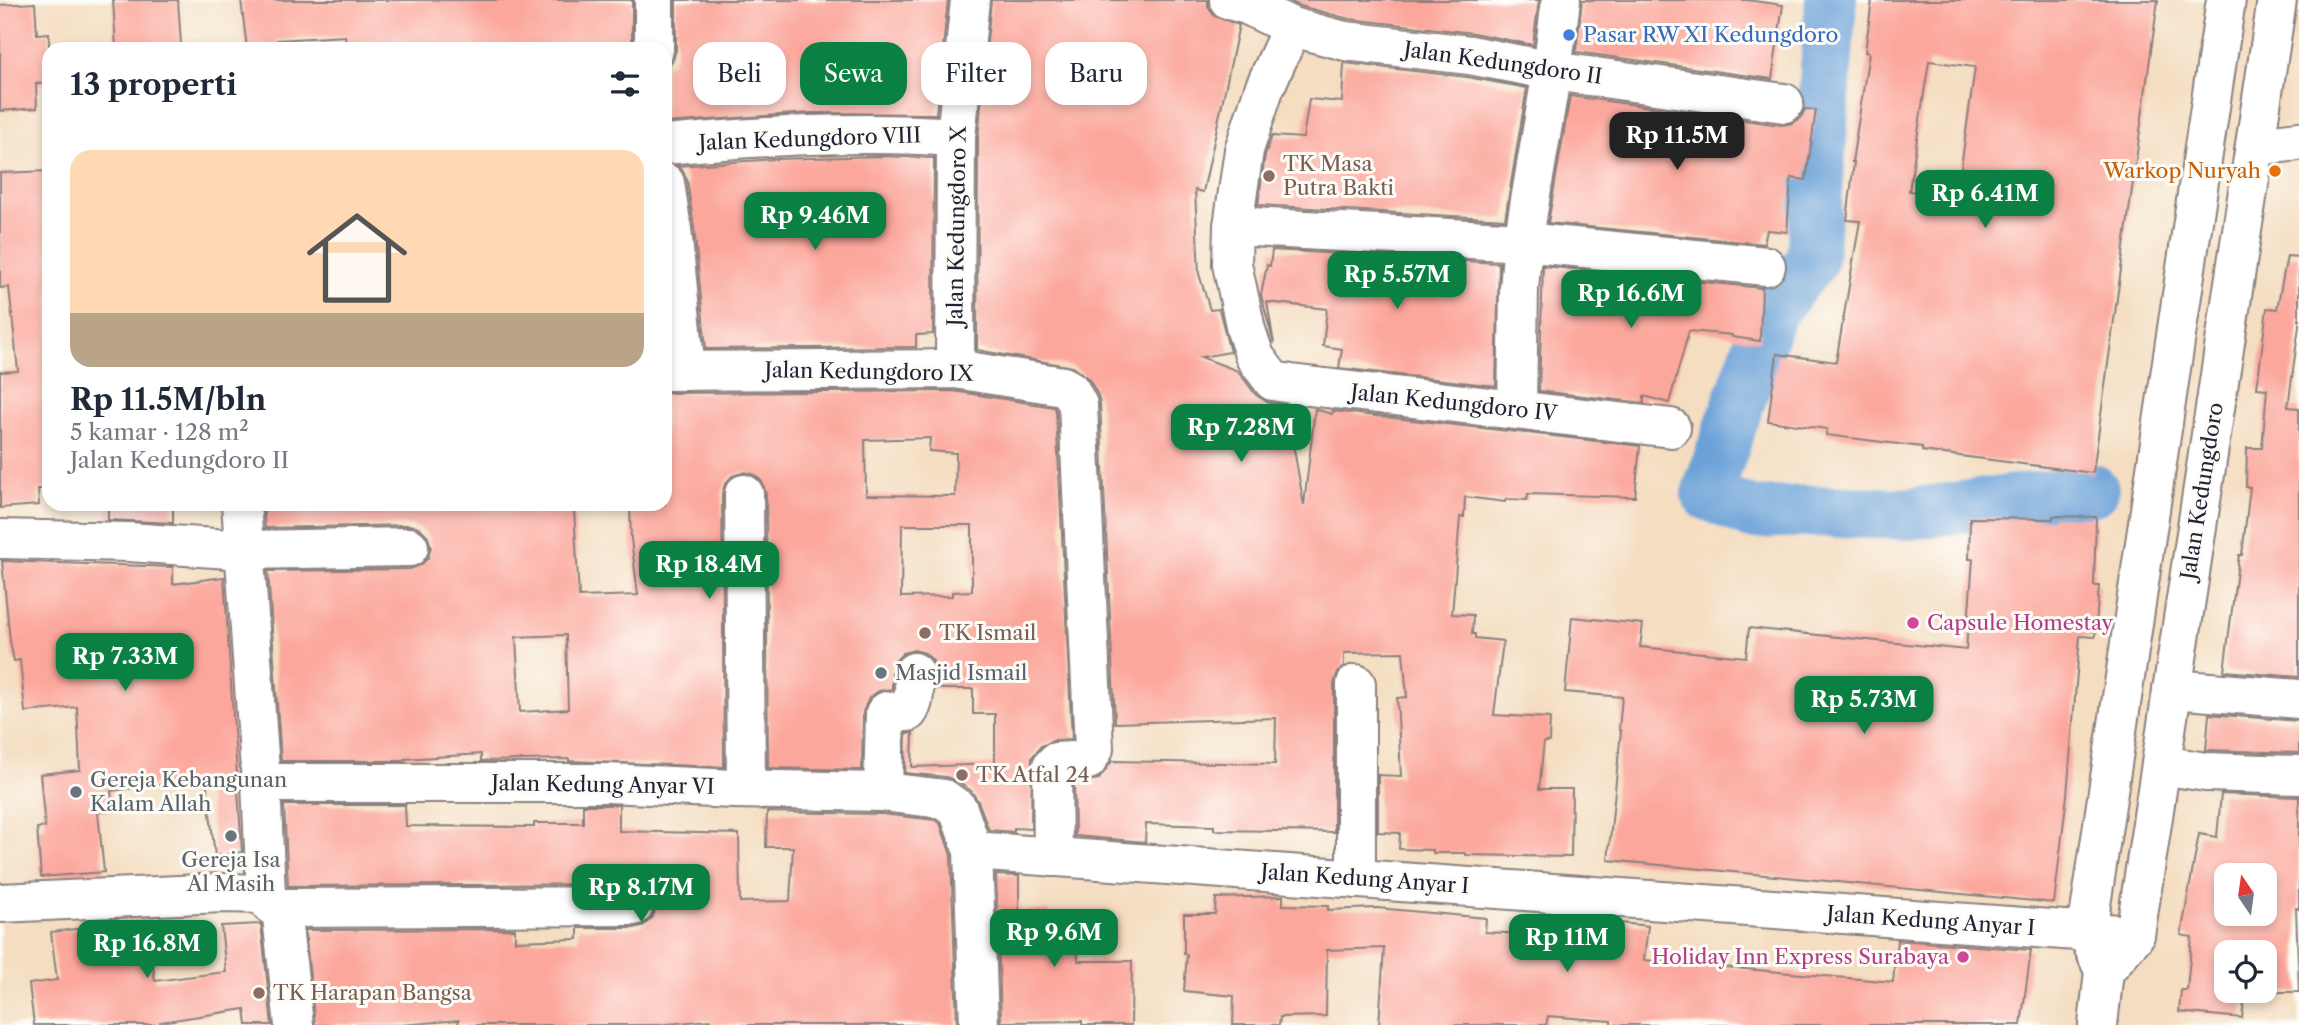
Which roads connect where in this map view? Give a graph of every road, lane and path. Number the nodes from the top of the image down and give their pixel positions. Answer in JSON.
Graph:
{"nodes":[{"id":1,"x":654,"y":0,"type":"edge"},
{"id":2,"x":970,"y":0,"type":"edge"},
{"id":3,"x":1229,"y":0,"type":"edge"},
{"id":4,"x":1561,"y":0,"type":"edge"},
{"id":5,"x":2227,"y":0,"type":"edge"},
{"id":6,"x":2277,"y":0,"type":"edge"},
{"id":7,"x":1293,"y":27,"type":"junction"},
{"id":8,"x":654,"y":42,"type":"edge"},
{"id":9,"x":1552,"y":71,"type":"junction"},
{"id":10,"x":1784,"y":103,"type":"dead end"},
{"id":11,"x":956,"y":137,"type":"junction"},
{"id":12,"x":2299,"y":141,"type":"edge"},
{"id":13,"x":672,"y":145,"type":"edge"},
{"id":14,"x":2255,"y":146,"type":"junction"},
{"id":15,"x":1233,"y":226,"type":"junction"},
{"id":16,"x":672,"y":229,"type":"edge"},
{"id":17,"x":1523,"y":242,"type":"junction"},
{"id":18,"x":1766,"y":266,"type":"dead end"},
{"id":19,"x":955,"y":369,"type":"junction"},
{"id":20,"x":675,"y":371,"type":"edge"},
{"id":21,"x":1517,"y":409,"type":"junction"},
{"id":22,"x":1671,"y":429,"type":"dead end"},
{"id":23,"x":744,"y":495,"type":"dead end"},
{"id":24,"x":241,"y":511,"type":"edge"},
{"id":25,"x":0,"y":539,"type":"edge"},
{"id":26,"x":409,"y":548,"type":"dead end"},
{"id":27,"x":243,"y":550,"type":"junction"},
{"id":28,"x":914,"y":672,"type":"dead end"},
{"id":29,"x":1356,"y":684,"type":"dead end"},
{"id":30,"x":2172,"y":689,"type":"junction"},
{"id":31,"x":2299,"y":699,"type":"edge"},
{"id":32,"x":2161,"y":765,"type":"junction"},
{"id":33,"x":2299,"y":775,"type":"edge"},
{"id":34,"x":261,"y":782,"type":"junction"},
{"id":35,"x":746,"y":789,"type":"junction"},
{"id":36,"x":883,"y":792,"type":"junction"},
{"id":37,"x":973,"y":851,"type":"junction"},
{"id":38,"x":1053,"y":857,"type":"junction"},
{"id":39,"x":1356,"y":879,"type":"junction"},
{"id":40,"x":274,"y":901,"type":"junction"},
{"id":41,"x":0,"y":903,"type":"edge"},
{"id":42,"x":634,"y":905,"type":"dead end"},
{"id":43,"x":2087,"y":932,"type":"junction"},
{"id":44,"x":2135,"y":935,"type":"junction"},
{"id":45,"x":2104,"y":971,"type":"junction"},
{"id":46,"x":294,"y":1025,"type":"edge"},
{"id":47,"x":979,"y":1025,"type":"edge"},
{"id":48,"x":2098,"y":1025,"type":"edge"}],
"edges":[{"from":1,"to":8,"type":"street"},
{"from":2,"to":11,"type":"street","name":"Jalan Kedungdoro X"},
{"from":3,"to":7,"type":"street","name":"Jalan Kedungdoro II"},
{"from":4,"to":9,"type":"street"},
{"from":5,"to":43,"type":"street"},
{"from":6,"to":14,"type":"street","name":"Jalan Kedungdoro"},
{"from":7,"to":9,"type":"street","name":"Jalan Kedungdoro II"},
{"from":7,"to":15,"type":"street","name":"Jalan Kedungdoro IV"},
{"from":9,"to":10,"type":"street","name":"Jalan Kedungdoro II"},
{"from":9,"to":17,"type":"street"},
{"from":11,"to":13,"type":"street","name":"Jalan Kedungdoro VIII"},
{"from":11,"to":19,"type":"street","name":"Jalan Kedungdoro X"},
{"from":12,"to":14,"type":"street"},
{"from":14,"to":30,"type":"street","name":"Jalan Kedungdoro"},
{"from":15,"to":17,"type":"street"},
{"from":15,"to":21,"type":"street","name":"Jalan Kedungdoro IV"},
{"from":16,"to":20,"type":"street"},
{"from":17,"to":18,"type":"street"},
{"from":17,"to":21,"type":"street"},
{"from":19,"to":20,"type":"street","name":"Jalan Kedungdoro IX"},
{"from":19,"to":38,"type":"street","name":"Jalan Kedungdoro IX"},
{"from":21,"to":22,"type":"street","name":"Jalan Kedungdoro IV"},
{"from":23,"to":35,"type":"street"},
{"from":24,"to":27,"type":"street"},
{"from":25,"to":27,"type":"street"},
{"from":26,"to":27,"type":"street"},
{"from":27,"to":34,"type":"street"},
{"from":28,"to":36,"type":"street"},
{"from":29,"to":39,"type":"street"},
{"from":30,"to":31,"type":"street"},
{"from":30,"to":32,"type":"street","name":"Jalan Kedungdoro"},
{"from":32,"to":33,"type":"street"},
{"from":32,"to":44,"type":"street","name":"Jalan Kedungdoro"},
{"from":34,"to":35,"type":"street","name":"Jalan Kedung Anyar VI"},
{"from":34,"to":40,"type":"street"},
{"from":35,"to":36,"type":"street","name":"Jalan Kedung Anyar VI"},
{"from":36,"to":37,"type":"street","name":"Jalan Kedung Anyar VI"},
{"from":37,"to":38,"type":"street","name":"Jalan Kedung Anyar I"},
{"from":37,"to":47,"type":"street"},
{"from":38,"to":39,"type":"street","name":"Jalan Kedung Anyar I"},
{"from":39,"to":43,"type":"street","name":"Jalan Kedung Anyar I"},
{"from":40,"to":41,"type":"street"},
{"from":40,"to":42,"type":"street"},
{"from":40,"to":46,"type":"street"},
{"from":43,"to":44,"type":"street","name":"Jalan Kedung Anyar I"},
{"from":43,"to":45,"type":"street"},
{"from":44,"to":45,"type":"street"},
{"from":45,"to":48,"type":"street"}]}
